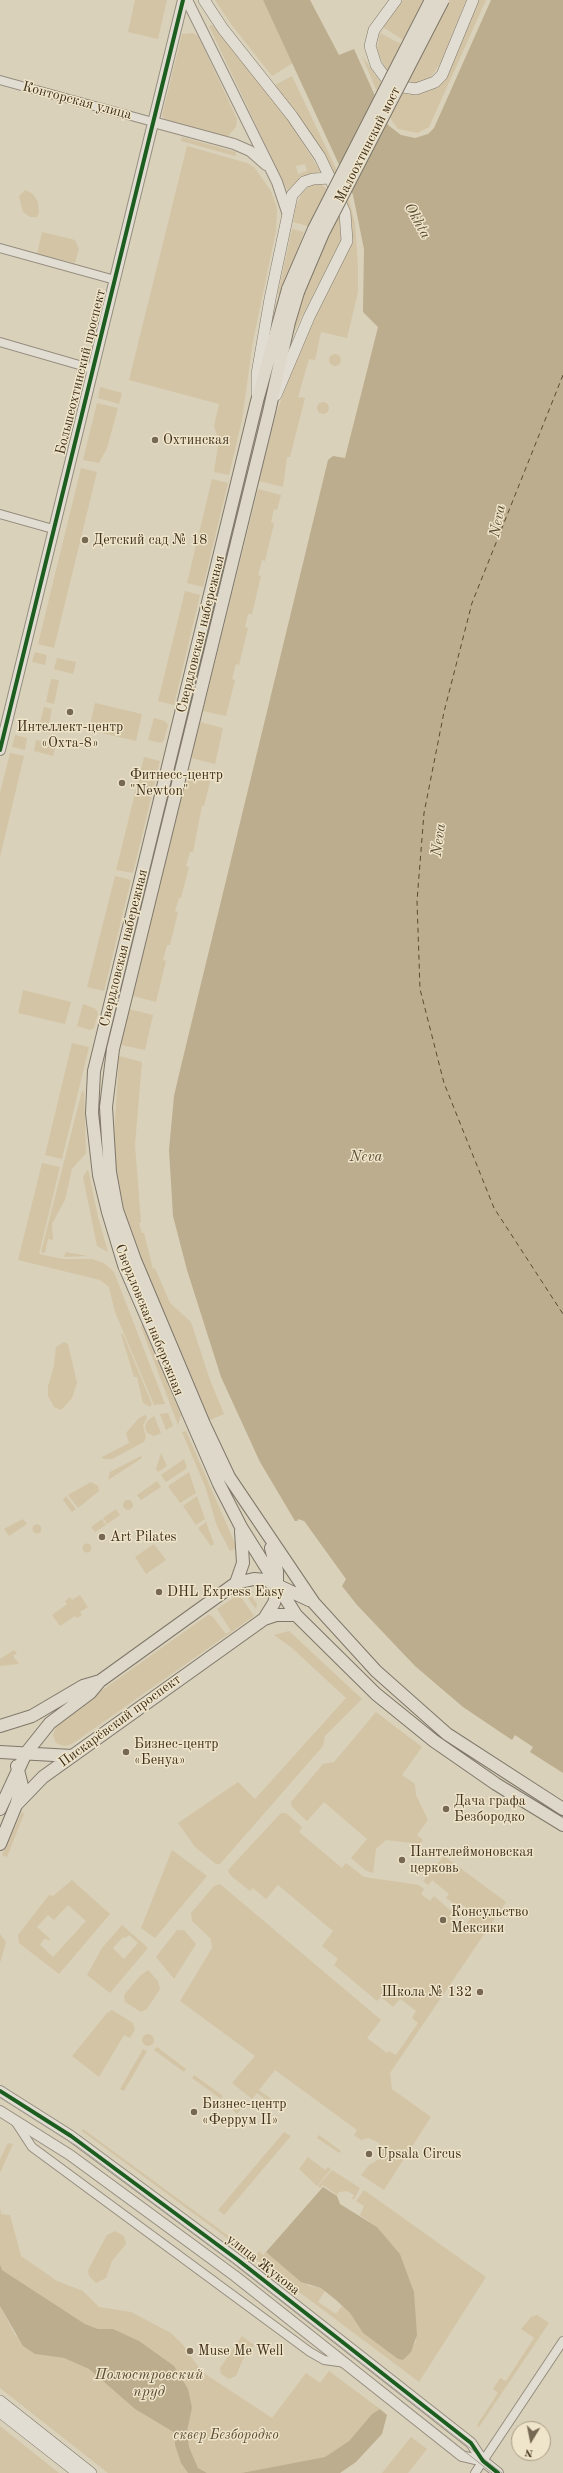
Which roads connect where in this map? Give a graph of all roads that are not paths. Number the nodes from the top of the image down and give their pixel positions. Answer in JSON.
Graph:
{"nodes":[{"id":1,"x":184,"y":0,"type":"edge"},
{"id":2,"x":187,"y":0,"type":"edge"},
{"id":3,"x":204,"y":0,"type":"edge"},
{"id":4,"x":396,"y":0,"type":"edge"},
{"id":5,"x":431,"y":0,"type":"edge"},
{"id":6,"x":443,"y":0,"type":"edge"},
{"id":7,"x":473,"y":0,"type":"edge"},
{"id":8,"x":0,"y":80,"type":"edge"},
{"id":9,"x":154,"y":122,"type":"junction"},
{"id":10,"x":271,"y":171,"type":"junction"},
{"id":11,"x":330,"y":178,"type":"junction"},
{"id":12,"x":288,"y":212,"type":"junction"},
{"id":13,"x":0,"y":248,"type":"edge"},
{"id":14,"x":114,"y":280,"type":"junction"},
{"id":15,"x":293,"y":291,"type":"junction"},
{"id":16,"x":0,"y":342,"type":"edge"},
{"id":17,"x":93,"y":369,"type":"junction"},
{"id":18,"x":257,"y":402,"type":"junction"},
{"id":19,"x":269,"y":412,"type":"junction"},
{"id":20,"x":0,"y":514,"type":"edge"},
{"id":21,"x":53,"y":529,"type":"junction"},
{"id":22,"x":0,"y":750,"type":"edge"},
{"id":23,"x":241,"y":1527,"type":"junction"},
{"id":24,"x":268,"y":1537,"type":"junction"},
{"id":25,"x":236,"y":1583,"type":"junction"},
{"id":26,"x":277,"y":1584,"type":"junction"},
{"id":27,"x":314,"y":1603,"type":"junction"},
{"id":28,"x":296,"y":1615,"type":"junction"},
{"id":29,"x":264,"y":1619,"type":"junction"},
{"id":30,"x":100,"y":1681,"type":"junction"},
{"id":31,"x":0,"y":1726,"type":"edge"},
{"id":32,"x":1,"y":1751,"type":"edge"},
{"id":33,"x":26,"y":1753,"type":"junction"},
{"id":34,"x":72,"y":1756,"type":"junction"},
{"id":35,"x":18,"y":1768,"type":"junction"},
{"id":36,"x":2,"y":1800,"type":"edge"},
{"id":37,"x":16,"y":1805,"type":"junction"},
{"id":38,"x":563,"y":1809,"type":"edge"},
{"id":39,"x":563,"y":1825,"type":"edge"},
{"id":40,"x":0,"y":1844,"type":"edge"},
{"id":41,"x":0,"y":2091,"type":"edge"},
{"id":42,"x":0,"y":2111,"type":"edge"},
{"id":43,"x":15,"y":2120,"type":"junction"},
{"id":44,"x":563,"y":2341,"type":"edge"},
{"id":45,"x":348,"y":2364,"type":"junction"},
{"id":46,"x":0,"y":2401,"type":"edge"},
{"id":47,"x":0,"y":2412,"type":"edge"},
{"id":48,"x":483,"y":2461,"type":"junction"},
{"id":49,"x":78,"y":2473,"type":"edge"},
{"id":50,"x":91,"y":2473,"type":"edge"},
{"id":51,"x":475,"y":2473,"type":"edge"},
{"id":52,"x":498,"y":2473,"type":"edge"}],
"edges":[{"from":1,"to":9,"type":"street","name":"Большеохтинский проспект"},
{"from":2,"to":10,"type":"street"},
{"from":3,"to":11,"type":"main road"},
{"from":4,"to":7,"type":"main road"},
{"from":5,"to":15,"type":"main road","name":"Малоохтинский мост","bridge":true},
{"from":6,"to":15,"type":"main road","name":"Малоохтинский мост","bridge":true},
{"from":8,"to":9,"type":"street","name":"Конторская улица"},
{"from":9,"to":10,"type":"street"},
{"from":9,"to":14,"type":"street","name":"Большеохтинский проспект"},
{"from":10,"to":12,"type":"street"},
{"from":11,"to":12,"type":"main road"},
{"from":11,"to":19,"type":"main road"},
{"from":12,"to":18,"type":"main road"},
{"from":13,"to":14,"type":"street"},
{"from":14,"to":17,"type":"street","name":"Большеохтинский проспект"},
{"from":15,"to":18,"type":"main road","name":"Свердловская набережная"},
{"from":15,"to":19,"type":"main road","name":"Свердловская набережная"},
{"from":16,"to":17,"type":"street"},
{"from":17,"to":21,"type":"street","name":"Большеохтинский проспект"},
{"from":18,"to":23,"type":"main road","name":"Свердловская набережная"},
{"from":19,"to":24,"type":"main road","name":"Свердловская набережная"},
{"from":20,"to":21,"type":"street"},
{"from":21,"to":22,"type":"street","name":"Большеохтинский проспект"},
{"from":23,"to":25,"type":"main road"},
{"from":23,"to":26,"type":"main road","name":"Свердловская набережная"},
{"from":24,"to":26,"type":"main road","name":"Свердловская набережная"},
{"from":24,"to":27,"type":"main road","name":"Свердловская набережная"},
{"from":25,"to":26,"type":"main road"},
{"from":25,"to":30,"type":"main road"},
{"from":26,"to":27,"type":"main road","name":"Свердловская набережная"},
{"from":26,"to":28,"type":"main road","name":"Свердловская набережная"},
{"from":26,"to":29,"type":"main road","name":"Пискарёвский проспект"},
{"from":27,"to":38,"type":"main road","name":"Свердловская набережная"},
{"from":28,"to":29,"type":"main road","name":"Пискарёвский проспект"},
{"from":28,"to":39,"type":"main road","name":"Свердловская набережная"},
{"from":29,"to":34,"type":"main road","name":"Пискарёвский проспект"},
{"from":30,"to":31,"type":"main road"},
{"from":30,"to":33,"type":"main road"},
{"from":32,"to":33,"type":"main road"},
{"from":32,"to":35,"type":"main road"},
{"from":33,"to":34,"type":"main road"},
{"from":33,"to":35,"type":"main road"},
{"from":34,"to":37,"type":"main road","name":"Пискарёвский проспект"},
{"from":35,"to":36,"type":"main road"},
{"from":35,"to":37,"type":"main road"},
{"from":37,"to":40,"type":"main road","name":"Пискарёвский проспект"},
{"from":41,"to":48,"type":"street","name":"улица Жукова"},
{"from":42,"to":43,"type":"street","name":"улица Жукова"},
{"from":43,"to":45,"type":"street","name":"улица Жукова"},
{"from":43,"to":45,"type":"street"},
{"from":44,"to":48,"type":"street"},
{"from":45,"to":48,"type":"street","name":"улица Жукова"},
{"from":46,"to":50,"type":"main road"},
{"from":47,"to":49,"type":"main road"},
{"from":48,"to":51,"type":"street"},
{"from":48,"to":52,"type":"street","name":"улица Жукова"}]}
